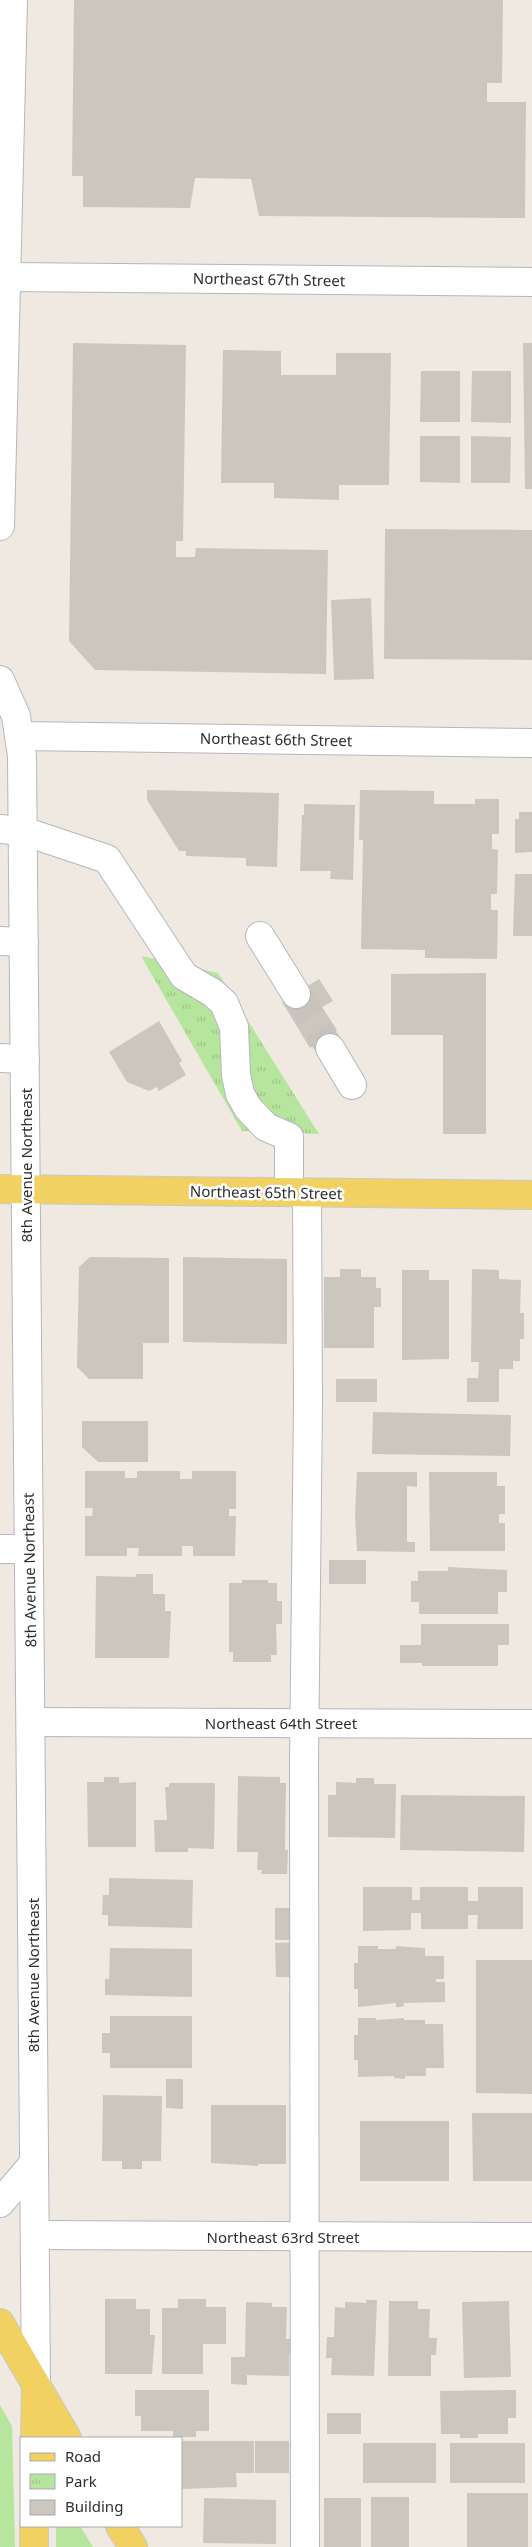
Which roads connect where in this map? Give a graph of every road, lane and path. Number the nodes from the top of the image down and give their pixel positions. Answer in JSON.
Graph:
{"nodes":[{"id":1,"x":13,"y":0,"type":"edge"},
{"id":2,"x":7,"y":277,"type":"junction"},
{"id":3,"x":532,"y":282,"type":"edge"},
{"id":4,"x":0,"y":481,"type":"edge"},
{"id":5,"x":0,"y":526,"type":"edge"},
{"id":6,"x":6,"y":691,"type":"edge"},
{"id":7,"x":20,"y":736,"type":"junction"},
{"id":8,"x":532,"y":742,"type":"edge"},
{"id":9,"x":11,"y":830,"type":"edge"},
{"id":10,"x":260,"y":936,"type":"dead end"},
{"id":11,"x":12,"y":942,"type":"edge"},
{"id":12,"x":296,"y":994,"type":"tunnel mouth"},
{"id":13,"x":330,"y":1048,"type":"tunnel mouth"},
{"id":14,"x":12,"y":1058,"type":"edge"},
{"id":15,"x":352,"y":1085,"type":"dead end"},
{"id":16,"x":13,"y":1189,"type":"edge"},
{"id":17,"x":298,"y":1192,"type":"junction"},
{"id":18,"x":532,"y":1195,"type":"edge"},
{"id":19,"x":0,"y":1549,"type":"edge"},
{"id":20,"x":29,"y":1549,"type":"junction"},
{"id":21,"x":31,"y":1722,"type":"junction"},
{"id":22,"x":304,"y":1723,"type":"junction"},
{"id":23,"x":532,"y":1724,"type":"edge"},
{"id":24,"x":34,"y":2163,"type":"junction"},
{"id":25,"x":0,"y":2203,"type":"edge"},
{"id":26,"x":35,"y":2235,"type":"junction"},
{"id":27,"x":304,"y":2237,"type":"junction"},
{"id":28,"x":532,"y":2237,"type":"edge"},
{"id":29,"x":0,"y":2324,"type":"edge"},
{"id":30,"x":36,"y":2386,"type":"junction"},
{"id":31,"x":36,"y":2437,"type":"edge"},
{"id":32,"x":66,"y":2437,"type":"edge"},
{"id":33,"x":34,"y":2527,"type":"edge"},
{"id":34,"x":121,"y":2527,"type":"edge"},
{"id":35,"x":34,"y":2547,"type":"edge"},
{"id":36,"x":133,"y":2547,"type":"edge"},
{"id":37,"x":305,"y":2547,"type":"edge"}],
"edges":[{"from":1,"to":2,"type":"street"},
{"from":2,"to":3,"type":"street","name":"Northeast 67th Street"},
{"from":2,"to":4,"type":"street"},
{"from":4,"to":5,"type":"street"},
{"from":6,"to":7,"type":"street","name":"8th Avenue Northeast"},
{"from":7,"to":8,"type":"street","name":"Northeast 66th Street"},
{"from":7,"to":9,"type":"street","name":"8th Avenue Northeast"},
{"from":9,"to":11,"type":"street","name":"8th Avenue Northeast"},
{"from":9,"to":17,"type":"street"},
{"from":10,"to":12,"type":"street"},
{"from":11,"to":14,"type":"street","name":"8th Avenue Northeast"},
{"from":13,"to":15,"type":"street"},
{"from":14,"to":16,"type":"street","name":"8th Avenue Northeast"},
{"from":16,"to":17,"type":"main road","name":"Northeast 65th Street"},
{"from":16,"to":20,"type":"street","name":"8th Avenue Northeast"},
{"from":17,"to":18,"type":"main road","name":"Northeast 65th Street"},
{"from":17,"to":22,"type":"street"},
{"from":19,"to":20,"type":"street"},
{"from":20,"to":21,"type":"street","name":"8th Avenue Northeast"},
{"from":21,"to":22,"type":"street","name":"Northeast 64th Street"},
{"from":21,"to":24,"type":"street","name":"8th Avenue Northeast"},
{"from":22,"to":23,"type":"street","name":"Northeast 64th Street"},
{"from":22,"to":27,"type":"street"},
{"from":24,"to":25,"type":"street"},
{"from":24,"to":26,"type":"street","name":"8th Avenue Northeast"},
{"from":26,"to":27,"type":"street","name":"Northeast 63rd Street"},
{"from":26,"to":30,"type":"street","name":"8th Avenue Northeast"},
{"from":27,"to":28,"type":"street","name":"Northeast 63rd Street"},
{"from":27,"to":37,"type":"street"},
{"from":29,"to":30,"type":"main road"},
{"from":30,"to":31,"type":"main road","name":"8th Avenue Northeast"},
{"from":30,"to":32,"type":"main road"},
{"from":33,"to":35,"type":"main road"},
{"from":34,"to":36,"type":"main road"}]}
